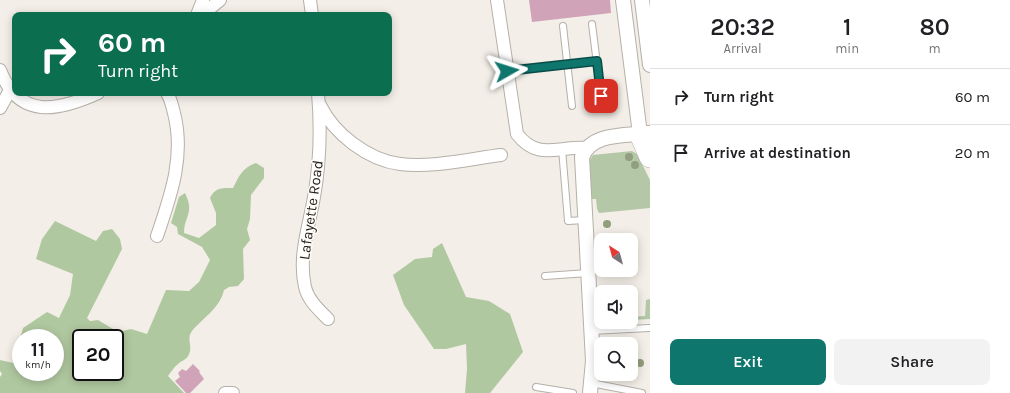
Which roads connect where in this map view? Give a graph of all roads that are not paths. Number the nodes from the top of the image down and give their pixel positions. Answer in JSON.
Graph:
{"nodes":[{"id":1,"x":203,"y":0,"type":"edge"},
{"id":2,"x":220,"y":0,"type":"edge"},
{"id":3,"x":310,"y":0,"type":"edge"},
{"id":4,"x":623,"y":0,"type":"edge"},
{"id":5,"x":642,"y":0,"type":"edge"},
{"id":6,"x":499,"y":2,"type":"edge"},
{"id":7,"x":198,"y":12,"type":"edge"},
{"id":8,"x":206,"y":12,"type":"edge"},
{"id":9,"x":312,"y":12,"type":"edge"},
{"id":10,"x":592,"y":24,"type":"dead end"},
{"id":11,"x":563,"y":26,"type":"dead end"},
{"id":12,"x":597,"y":61,"type":"junction"},
{"id":13,"x":567,"y":64,"type":"junction"},
{"id":14,"x":650,"y":65,"type":"edge"},
{"id":15,"x":0,"y":70,"type":"edge"},
{"id":16,"x":507,"y":71,"type":"junction"},
{"id":17,"x":10,"y":90,"type":"joint"},
{"id":18,"x":17,"y":96,"type":"edge"},
{"id":19,"x":90,"y":96,"type":"edge"},
{"id":20,"x":168,"y":96,"type":"edge"},
{"id":21,"x":601,"y":96,"type":"dead end"},
{"id":22,"x":318,"y":98,"type":"edge"},
{"id":23,"x":572,"y":106,"type":"dead end"},
{"id":24,"x":0,"y":108,"type":"edge"},
{"id":25,"x":645,"y":134,"type":"edge"},
{"id":26,"x":587,"y":148,"type":"junction"},
{"id":27,"x":562,"y":149,"type":"junction"},
{"id":28,"x":501,"y":155,"type":"dead end"},
{"id":29,"x":650,"y":157,"type":"edge"},
{"id":30,"x":585,"y":220,"type":"junction"},
{"id":31,"x":157,"y":236,"type":"dead end"},
{"id":32,"x":588,"y":273,"type":"junction"},
{"id":33,"x":545,"y":276,"type":"dead end"},
{"id":34,"x":328,"y":319,"type":"dead end"},
{"id":35,"x":649,"y":328,"type":"edge"},
{"id":36,"x":591,"y":331,"type":"junction"},
{"id":37,"x":536,"y":387,"type":"dead end"},
{"id":38,"x":590,"y":388,"type":"edge"},
{"id":39,"x":225,"y":393,"type":"edge"},
{"id":40,"x":233,"y":393,"type":"edge"},
{"id":41,"x":573,"y":393,"type":"edge"},
{"id":42,"x":642,"y":393,"type":"edge"}],
"edges":[{"from":1,"to":7,"type":"street"},
{"from":2,"to":8,"type":"street"},
{"from":3,"to":9,"type":"street"},
{"from":4,"to":25,"type":"street"},
{"from":5,"to":14,"type":"street"},
{"from":6,"to":16,"type":"street"},
{"from":10,"to":12,"type":"lane"},
{"from":11,"to":13,"type":"lane"},
{"from":12,"to":13,"type":"lane"},
{"from":12,"to":21,"type":"lane"},
{"from":13,"to":16,"type":"lane"},
{"from":13,"to":23,"type":"lane"},
{"from":15,"to":17,"type":"street"},
{"from":16,"to":27,"type":"street"},
{"from":17,"to":24,"type":"street"},
{"from":18,"to":19,"type":"street"},
{"from":20,"to":31,"type":"street"},
{"from":22,"to":28,"type":"street"},
{"from":22,"to":34,"type":"street","name":"Lafayette Road"},
{"from":25,"to":26,"type":"street"},
{"from":25,"to":29,"type":"highway"},
{"from":26,"to":27,"type":"street"},
{"from":26,"to":30,"type":"street"},
{"from":27,"to":30,"type":"lane"},
{"from":30,"to":32,"type":"street"},
{"from":32,"to":33,"type":"lane"},
{"from":32,"to":36,"type":"street"},
{"from":35,"to":36,"type":"lane"},
{"from":36,"to":38,"type":"street"},
{"from":37,"to":41,"type":"lane"},
{"from":38,"to":42,"type":"lane"},
{"from":39,"to":40,"type":"street"}]}
